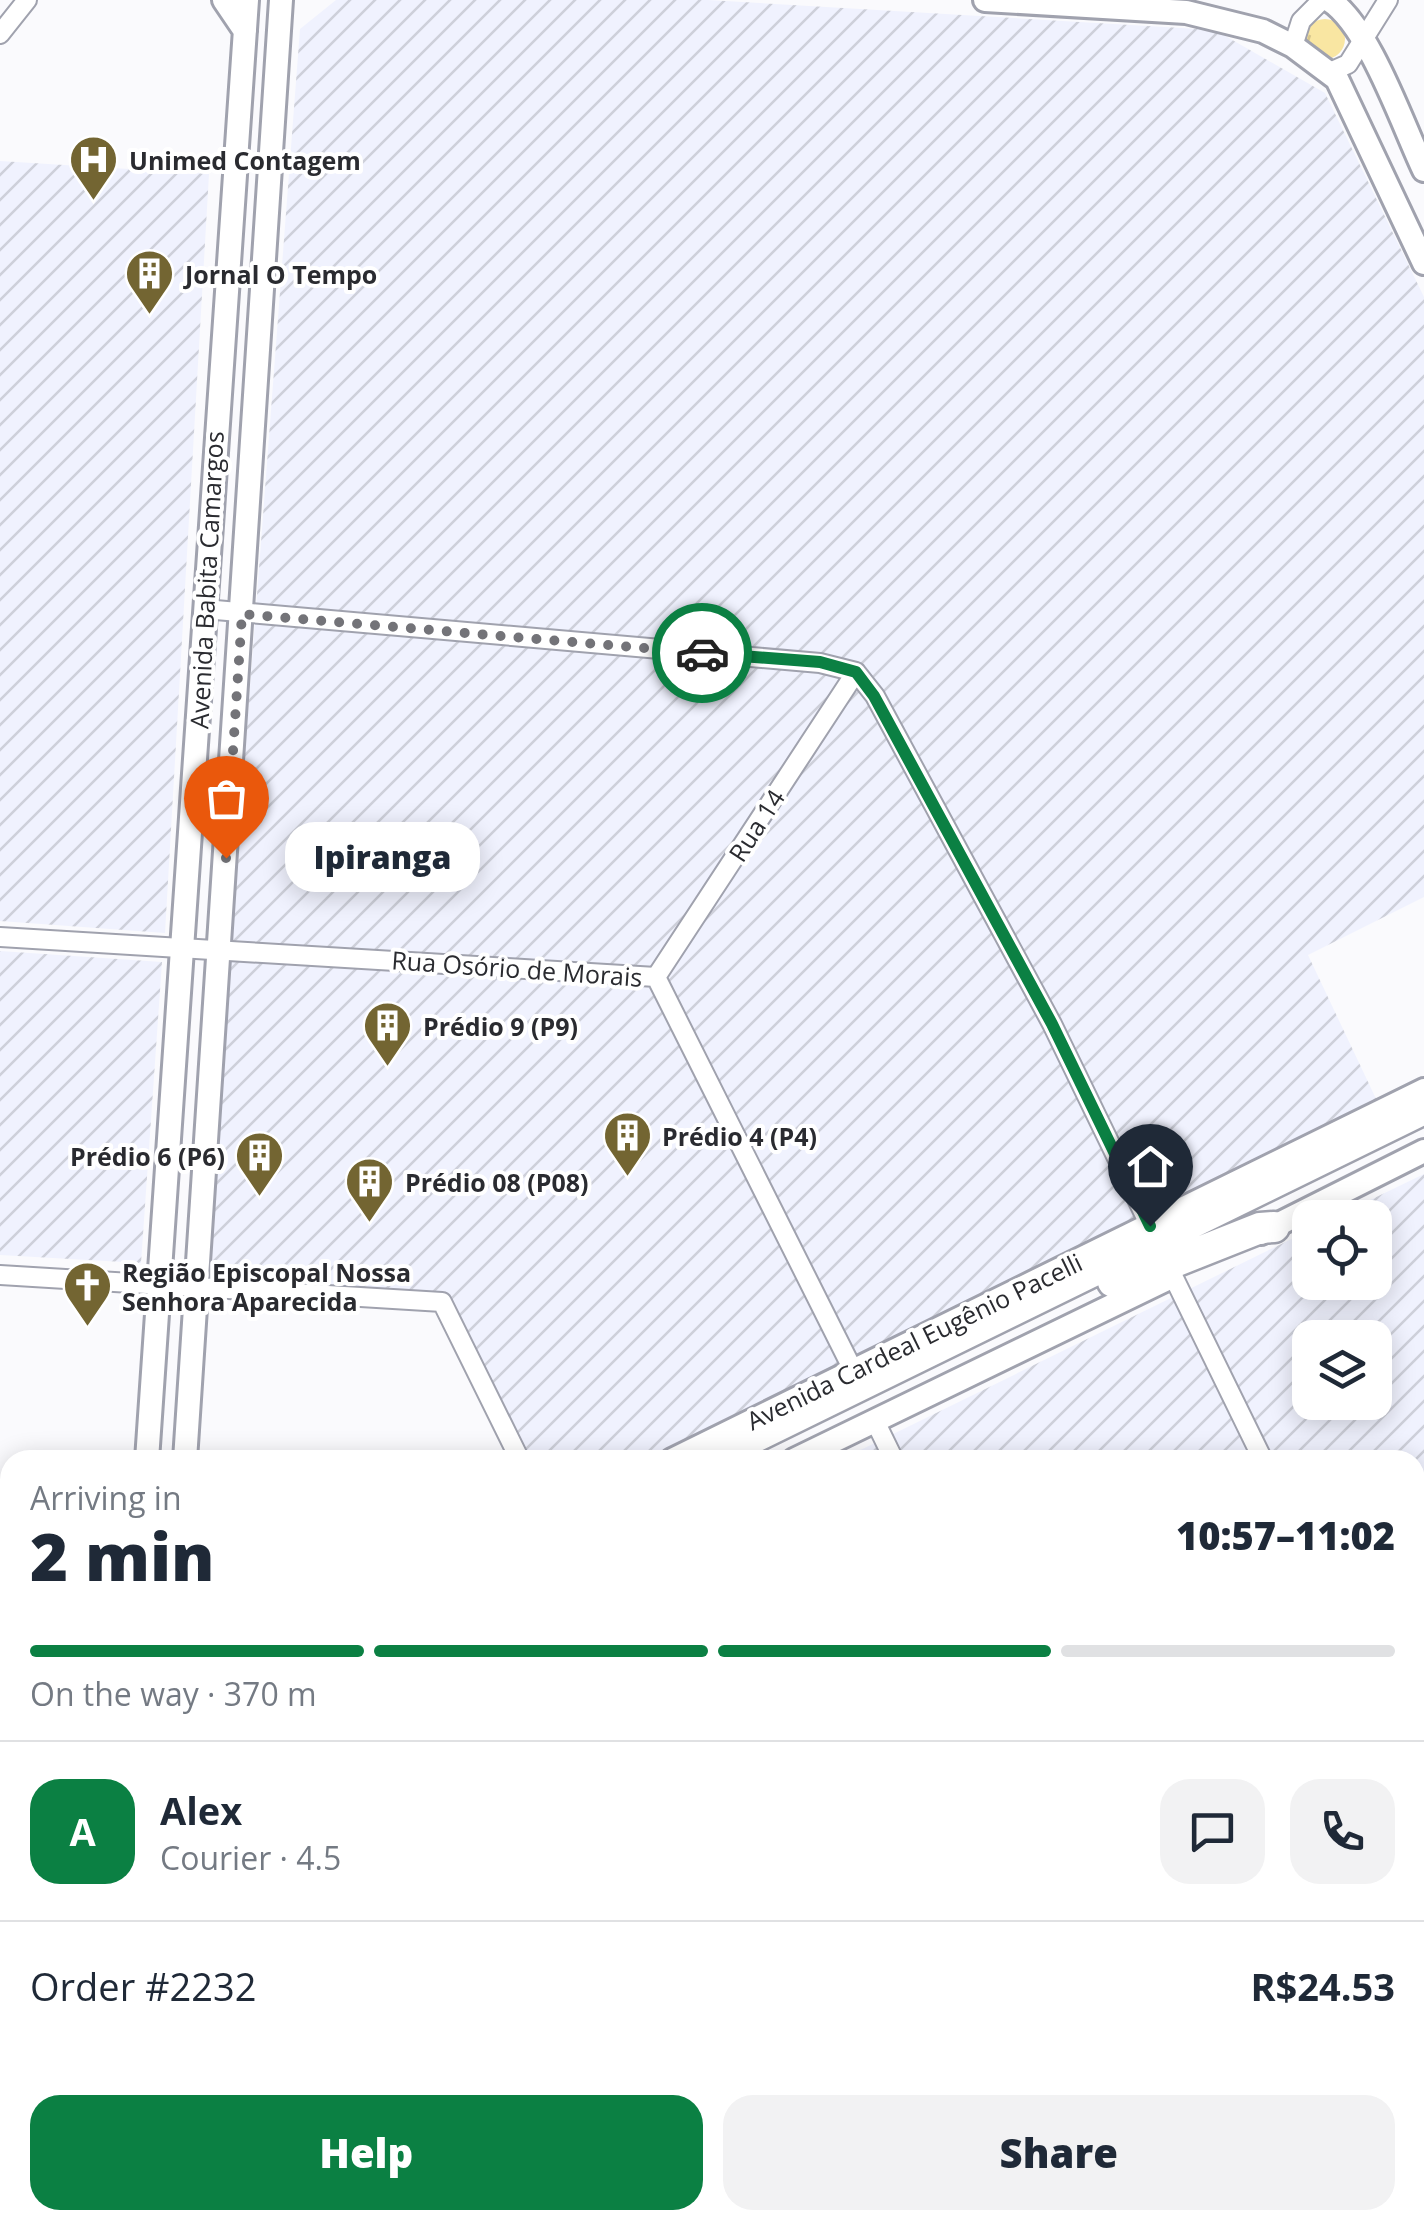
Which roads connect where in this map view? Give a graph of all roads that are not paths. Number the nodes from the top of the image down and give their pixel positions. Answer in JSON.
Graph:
{"nodes":[{"id":1,"x":27,"y":0,"type":"edge"},
{"id":2,"x":224,"y":0,"type":"edge"},
{"id":3,"x":247,"y":0,"type":"edge"},
{"id":4,"x":303,"y":0,"type":"edge"},
{"id":5,"x":985,"y":0,"type":"edge"},
{"id":6,"x":1326,"y":0,"type":"edge"},
{"id":7,"x":1388,"y":0,"type":"edge"},
{"id":8,"x":280,"y":10,"type":"edge"},
{"id":9,"x":245,"y":31,"type":"junction"},
{"id":10,"x":0,"y":34,"type":"edge"},
{"id":11,"x":1361,"y":38,"type":"junction"},
{"id":12,"x":1292,"y":46,"type":"junction"},
{"id":13,"x":1330,"y":72,"type":"junction"},
{"id":14,"x":1424,"y":170,"type":"edge"},
{"id":15,"x":1424,"y":263,"type":"edge"},
{"id":16,"x":204,"y":609,"type":"junction"},
{"id":17,"x":242,"y":614,"type":"junction"},
{"id":18,"x":856,"y":672,"type":"junction"},
{"id":19,"x":0,"y":937,"type":"edge"},
{"id":20,"x":182,"y":948,"type":"junction"},
{"id":21,"x":219,"y":950,"type":"junction"},
{"id":22,"x":656,"y":977,"type":"junction"},
{"id":23,"x":1424,"y":1090,"type":"edge"},
{"id":24,"x":1424,"y":1110,"type":"edge"},
{"id":25,"x":1424,"y":1130,"type":"edge"},
{"id":26,"x":1362,"y":1150,"type":"junction"},
{"id":27,"x":1424,"y":1152,"type":"edge"},
{"id":28,"x":1234,"y":1203,"type":"junction"},
{"id":29,"x":1150,"y":1226,"type":"junction"},
{"id":30,"x":1274,"y":1227,"type":"junction"},
{"id":31,"x":0,"y":1275,"type":"edge"},
{"id":32,"x":1173,"y":1276,"type":"junction"},
{"id":33,"x":1113,"y":1282,"type":"junction"},
{"id":34,"x":160,"y":1283,"type":"junction"},
{"id":35,"x":195,"y":1286,"type":"junction"},
{"id":36,"x":853,"y":1370,"type":"junction"},
{"id":37,"x":875,"y":1421,"type":"junction"},
{"id":38,"x":147,"y":1450,"type":"edge"},
{"id":39,"x":186,"y":1450,"type":"edge"},
{"id":40,"x":515,"y":1450,"type":"edge"},
{"id":41,"x":692,"y":1450,"type":"edge"},
{"id":42,"x":728,"y":1450,"type":"edge"},
{"id":43,"x":768,"y":1450,"type":"edge"},
{"id":44,"x":815,"y":1450,"type":"edge"},
{"id":45,"x":889,"y":1450,"type":"edge"},
{"id":46,"x":1258,"y":1450,"type":"edge"}],
"edges":[{"from":1,"to":10,"type":"street"},
{"from":2,"to":9,"type":"main road"},
{"from":3,"to":9,"type":"main road","name":"Avenida Babita Camargos"},
{"from":4,"to":8,"type":"main road"},
{"from":5,"to":12,"type":"main road"},
{"from":6,"to":11,"type":"main road"},
{"from":6,"to":12,"type":"street"},
{"from":7,"to":11,"type":"street"},
{"from":8,"to":17,"type":"main road","name":"Avenida Babita Camargos"},
{"from":9,"to":16,"type":"main road","name":"Avenida Babita Camargos"},
{"from":11,"to":13,"type":"street"},
{"from":11,"to":14,"type":"main road"},
{"from":12,"to":13,"type":"main road"},
{"from":13,"to":15,"type":"main road"},
{"from":16,"to":17,"type":"street"},
{"from":16,"to":20,"type":"main road","name":"Avenida Babita Camargos"},
{"from":17,"to":18,"type":"street"},
{"from":17,"to":21,"type":"main road","name":"Avenida Babita Camargos"},
{"from":18,"to":22,"type":"street","name":"Rua 14"},
{"from":18,"to":29,"type":"street"},
{"from":19,"to":20,"type":"street","name":"Rua Osório de Morais"},
{"from":20,"to":21,"type":"street","name":"Rua Osório de Morais"},
{"from":20,"to":34,"type":"main road","name":"Avenida Babita Camargos"},
{"from":21,"to":22,"type":"street","name":"Rua Osório de Morais"},
{"from":21,"to":35,"type":"main road","name":"Avenida Babita Camargos"},
{"from":22,"to":36,"type":"street","name":"Rua Osório de Morais"},
{"from":23,"to":29,"type":"main road","name":"Avenida Cardeal Eugênio Pacelli"},
{"from":24,"to":26,"type":"highway","name":"Avenida Cardeal Eugênio Pacelli"},
{"from":25,"to":26,"type":"highway","name":"Avenida Cardeal Eugênio Pacelli"},
{"from":26,"to":28,"type":"highway","name":"Avenida Cardeal Eugênio Pacelli"},
{"from":26,"to":33,"type":"highway","name":"Avenida Cardeal Eugênio Pacelli"},
{"from":27,"to":30,"type":"main road"},
{"from":28,"to":29,"type":"highway"},
{"from":28,"to":42,"type":"highway","name":"Avenida Cardeal Eugênio Pacelli"},
{"from":29,"to":36,"type":"main road","name":"Avenida Cardeal Eugênio Pacelli"},
{"from":30,"to":32,"type":"main road"},
{"from":30,"to":33,"type":"highway"},
{"from":31,"to":34,"type":"street"},
{"from":32,"to":37,"type":"main road"},
{"from":32,"to":46,"type":"street"},
{"from":33,"to":43,"type":"highway","name":"Avenida Cardeal Eugênio Pacelli"},
{"from":34,"to":35,"type":"street"},
{"from":34,"to":38,"type":"main road","name":"Avenida Babita Camargos"},
{"from":35,"to":39,"type":"main road","name":"Avenida Babita Camargos"},
{"from":35,"to":40,"type":"street"},
{"from":36,"to":41,"type":"main road","name":"Avenida Cardeal Eugênio Pacelli"},
{"from":37,"to":44,"type":"main road"},
{"from":37,"to":45,"type":"street"}]}
